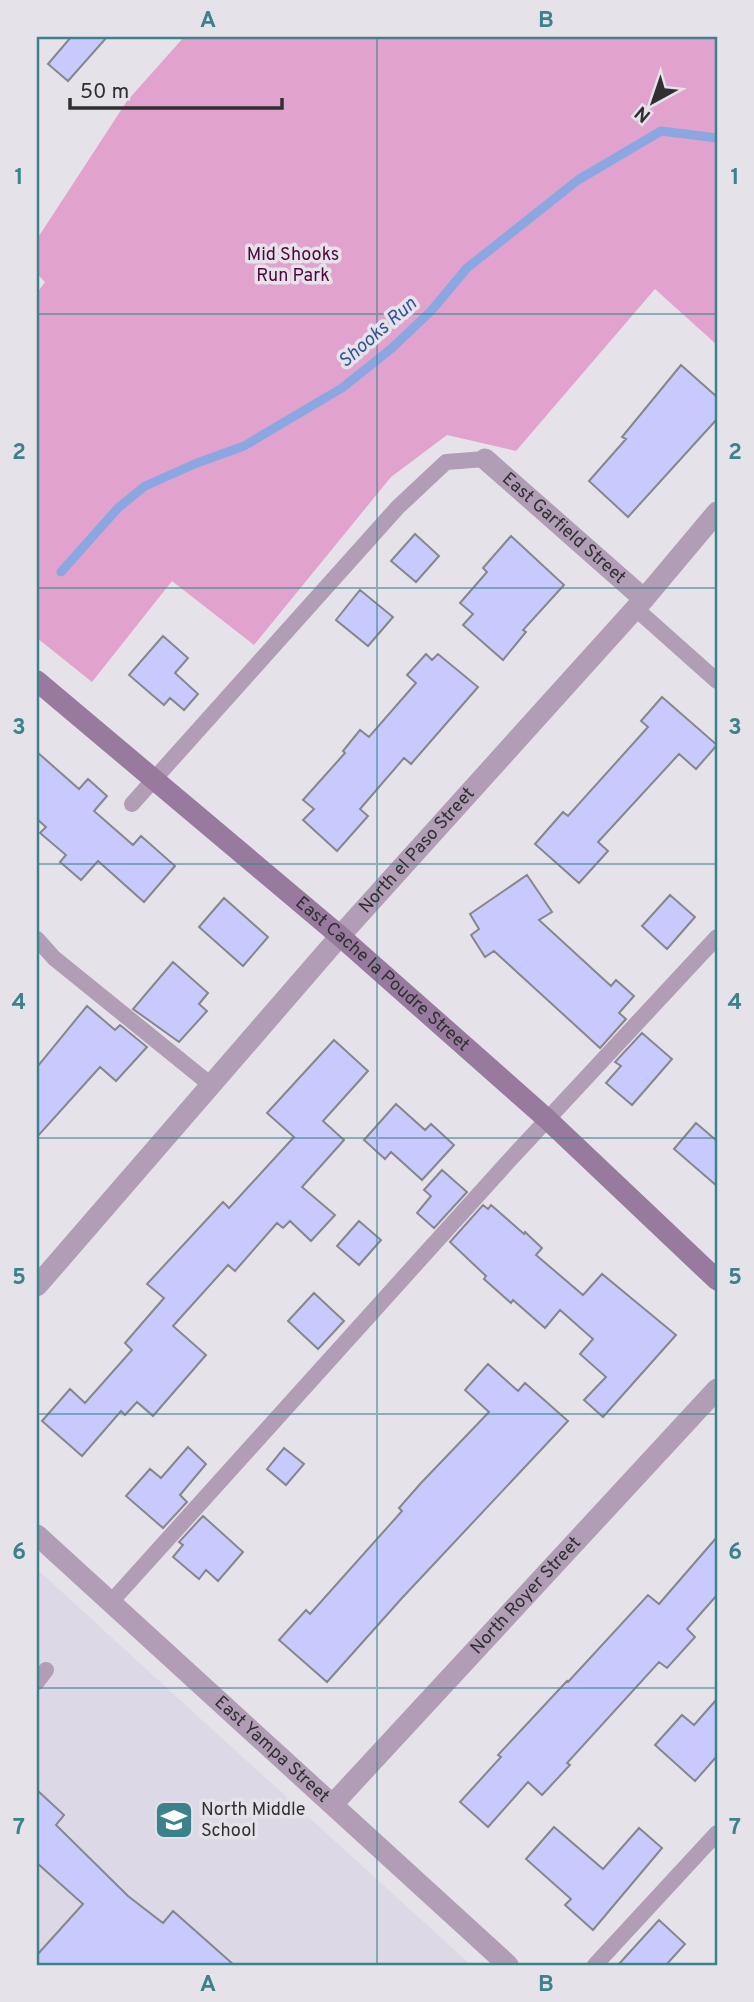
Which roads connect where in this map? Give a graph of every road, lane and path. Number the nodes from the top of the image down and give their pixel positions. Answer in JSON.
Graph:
{"nodes":[{"id":1,"x":485,"y":458,"type":"joint"},
{"id":2,"x":717,"y":512,"type":"edge"},
{"id":3,"x":639,"y":603,"type":"junction"},
{"id":4,"x":37,"y":681,"type":"edge"},
{"id":5,"x":717,"y":681,"type":"edge"},
{"id":6,"x":154,"y":780,"type":"junction"},
{"id":7,"x":132,"y":804,"type":"dead end"},
{"id":8,"x":340,"y":936,"type":"junction"},
{"id":9,"x":717,"y":937,"type":"edge"},
{"id":10,"x":37,"y":939,"type":"edge"},
{"id":11,"x":211,"y":1084,"type":"junction"},
{"id":12,"x":547,"y":1119,"type":"junction"},
{"id":13,"x":717,"y":1280,"type":"edge"},
{"id":14,"x":37,"y":1284,"type":"edge"},
{"id":15,"x":717,"y":1389,"type":"edge"},
{"id":16,"x":37,"y":1535,"type":"edge"},
{"id":17,"x":111,"y":1602,"type":"junction"},
{"id":18,"x":333,"y":1804,"type":"junction"},
{"id":19,"x":717,"y":1833,"type":"edge"},
{"id":20,"x":508,"y":1965,"type":"edge"},
{"id":21,"x":595,"y":1965,"type":"edge"}],
"edges":[{"from":1,"to":3,"type":"street","name":"East Garfield Street"},
{"from":1,"to":6,"type":"lane"},
{"from":2,"to":3,"type":"street","name":"North el Paso Street"},
{"from":3,"to":5,"type":"lane"},
{"from":3,"to":8,"type":"street","name":"North el Paso Street"},
{"from":4,"to":6,"type":"street","name":"East Cache la Poudre Street"},
{"from":6,"to":7,"type":"lane"},
{"from":6,"to":8,"type":"street","name":"East Cache la Poudre Street"},
{"from":8,"to":11,"type":"street","name":"North el Paso Street"},
{"from":8,"to":12,"type":"street","name":"East Cache la Poudre Street"},
{"from":9,"to":12,"type":"lane"},
{"from":10,"to":11,"type":"lane"},
{"from":11,"to":14,"type":"street","name":"North el Paso Street"},
{"from":12,"to":13,"type":"street","name":"East Cache la Poudre Street"},
{"from":12,"to":17,"type":"lane"},
{"from":15,"to":18,"type":"street","name":"North Royer Street"},
{"from":16,"to":17,"type":"street","name":"East Yampa Street"},
{"from":17,"to":18,"type":"street","name":"East Yampa Street"},
{"from":18,"to":20,"type":"street","name":"East Yampa Street"},
{"from":19,"to":21,"type":"lane"}]}
